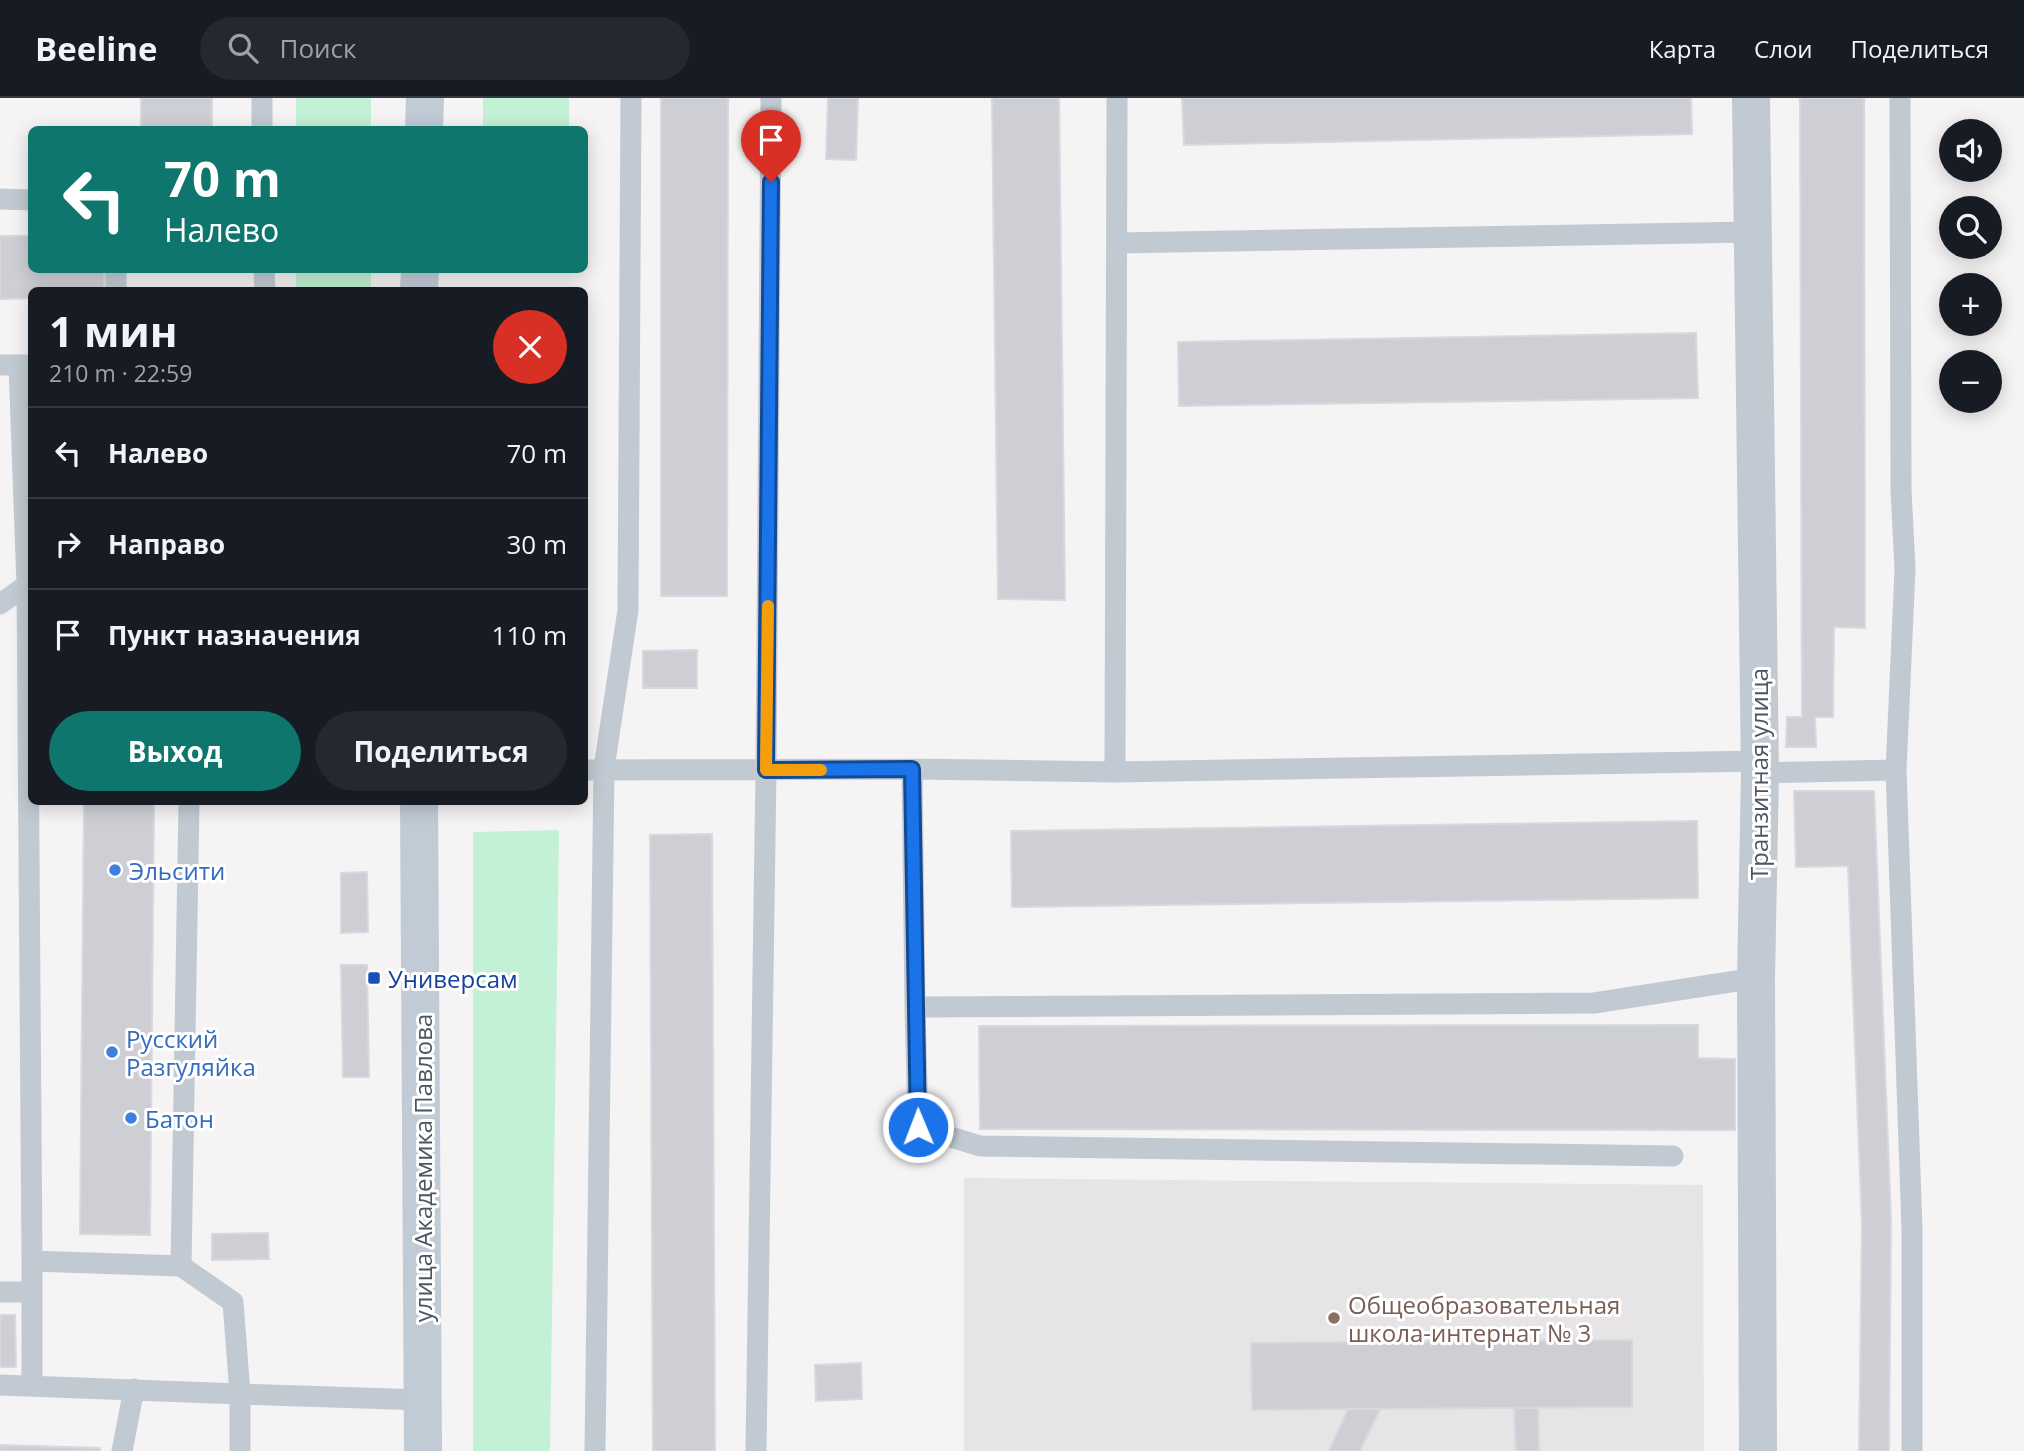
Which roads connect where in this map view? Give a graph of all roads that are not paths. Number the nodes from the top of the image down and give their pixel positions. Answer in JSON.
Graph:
{"nodes":[{"id":1,"x":262,"y":98,"type":"edge"},
{"id":2,"x":425,"y":98,"type":"edge"},
{"id":3,"x":631,"y":98,"type":"edge"},
{"id":4,"x":771,"y":98,"type":"edge"},
{"id":5,"x":1117,"y":98,"type":"edge"},
{"id":6,"x":1751,"y":98,"type":"edge"},
{"id":7,"x":1900,"y":98,"type":"edge"},
{"id":8,"x":262,"y":126,"type":"edge"},
{"id":9,"x":424,"y":126,"type":"edge"},
{"id":10,"x":0,"y":199,"type":"edge"},
{"id":11,"x":28,"y":200,"type":"edge"},
{"id":12,"x":1751,"y":232,"type":"junction"},
{"id":13,"x":1117,"y":243,"type":"junction"},
{"id":14,"x":17,"y":365,"type":"edge"},
{"id":15,"x":28,"y":567,"type":"edge"},
{"id":16,"x":0,"y":584,"type":"edge"},
{"id":17,"x":28,"y":585,"type":"edge"},
{"id":18,"x":28,"y":586,"type":"edge"},
{"id":19,"x":0,"y":604,"type":"edge"},
{"id":20,"x":1760,"y":767,"type":"junction"},
{"id":21,"x":594,"y":769,"type":"edge"},
{"id":22,"x":912,"y":769,"type":"junction"},
{"id":23,"x":766,"y":770,"type":"junction"},
{"id":24,"x":1896,"y":770,"type":"junction"},
{"id":25,"x":1115,"y":772,"type":"junction"},
{"id":26,"x":30,"y":805,"type":"edge"},
{"id":27,"x":189,"y":805,"type":"edge"},
{"id":28,"x":419,"y":805,"type":"edge"},
{"id":29,"x":1756,"y":978,"type":"junction"},
{"id":30,"x":915,"y":1007,"type":"junction"},
{"id":31,"x":1673,"y":1156,"type":"dead end"},
{"id":32,"x":32,"y":1261,"type":"junction"},
{"id":33,"x":181,"y":1266,"type":"junction"},
{"id":34,"x":0,"y":1292,"type":"edge"},
{"id":35,"x":32,"y":1292,"type":"junction"},
{"id":36,"x":0,"y":1385,"type":"edge"},
{"id":37,"x":32,"y":1385,"type":"junction"},
{"id":38,"x":134,"y":1389,"type":"junction"},
{"id":39,"x":240,"y":1394,"type":"junction"},
{"id":40,"x":423,"y":1400,"type":"junction"},
{"id":41,"x":122,"y":1451,"type":"edge"},
{"id":42,"x":240,"y":1451,"type":"edge"},
{"id":43,"x":423,"y":1451,"type":"edge"},
{"id":44,"x":594,"y":1451,"type":"edge"},
{"id":45,"x":756,"y":1451,"type":"edge"},
{"id":46,"x":1758,"y":1451,"type":"edge"},
{"id":47,"x":1912,"y":1451,"type":"edge"}],
"edges":[{"from":1,"to":8,"type":"lane"},
{"from":2,"to":9,"type":"main road"},
{"from":3,"to":21,"type":"lane"},
{"from":4,"to":23,"type":"lane"},
{"from":5,"to":13,"type":"lane"},
{"from":6,"to":12,"type":"street","name":"Транзитная улица"},
{"from":7,"to":24,"type":"lane"},
{"from":10,"to":11,"type":"lane"},
{"from":12,"to":13,"type":"lane"},
{"from":12,"to":20,"type":"street","name":"Транзитная улица"},
{"from":13,"to":25,"type":"lane"},
{"from":14,"to":15,"type":"lane"},
{"from":16,"to":17,"type":"lane"},
{"from":18,"to":19,"type":"lane"},
{"from":20,"to":24,"type":"lane"},
{"from":20,"to":25,"type":"lane"},
{"from":20,"to":29,"type":"street","name":"Транзитная улица"},
{"from":21,"to":23,"type":"lane"},
{"from":21,"to":44,"type":"lane"},
{"from":22,"to":23,"type":"lane"},
{"from":22,"to":25,"type":"lane"},
{"from":22,"to":30,"type":"lane"},
{"from":23,"to":45,"type":"lane"},
{"from":24,"to":47,"type":"lane"},
{"from":26,"to":32,"type":"lane"},
{"from":27,"to":33,"type":"lane"},
{"from":28,"to":40,"type":"main road","name":"улица Академика Павлова"},
{"from":29,"to":30,"type":"lane"},
{"from":29,"to":46,"type":"street","name":"Транзитная улица"},
{"from":30,"to":31,"type":"lane"},
{"from":32,"to":33,"type":"lane"},
{"from":32,"to":35,"type":"lane"},
{"from":33,"to":39,"type":"lane"},
{"from":34,"to":35,"type":"lane"},
{"from":35,"to":37,"type":"lane"},
{"from":36,"to":37,"type":"lane"},
{"from":37,"to":38,"type":"lane"},
{"from":38,"to":39,"type":"lane"},
{"from":38,"to":41,"type":"lane"},
{"from":39,"to":40,"type":"lane"},
{"from":39,"to":42,"type":"lane"},
{"from":40,"to":43,"type":"main road","name":"улица Академика Павлова"}]}
